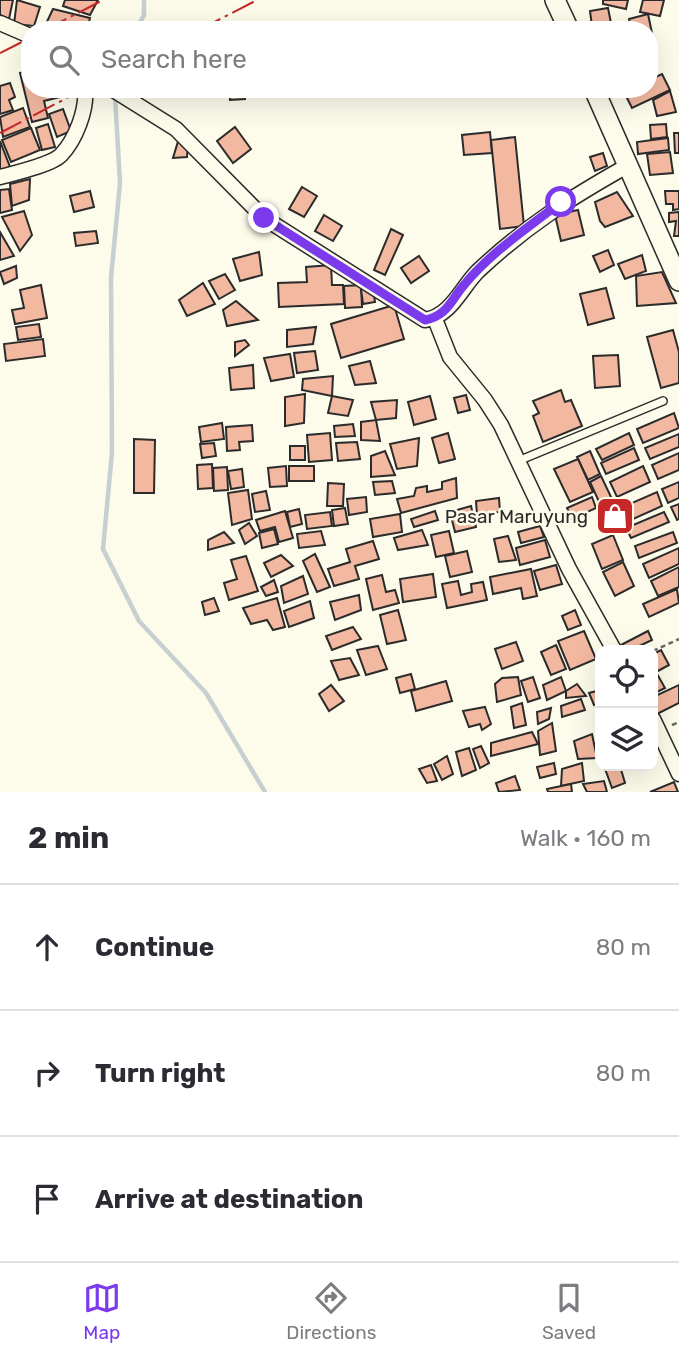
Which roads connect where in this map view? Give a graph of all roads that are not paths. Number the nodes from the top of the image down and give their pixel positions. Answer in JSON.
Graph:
{"nodes":[{"id":1,"x":555,"y":0,"type":"edge"},
{"id":2,"x":565,"y":21,"type":"edge"},
{"id":3,"x":0,"y":23,"type":"edge"},
{"id":4,"x":21,"y":32,"type":"edge"},
{"id":5,"x":84,"y":98,"type":"edge"},
{"id":6,"x":127,"y":98,"type":"edge"},
{"id":7,"x":598,"y":98,"type":"edge"},
{"id":8,"x":627,"y":166,"type":"junction"},
{"id":9,"x":0,"y":177,"type":"edge"},
{"id":10,"x":679,"y":281,"type":"edge"},
{"id":11,"x":435,"y":318,"type":"junction"},
{"id":12,"x":663,"y":401,"type":"dead end"},
{"id":13,"x":518,"y":461,"type":"junction"},
{"id":14,"x":611,"y":645,"type":"edge"},
{"id":15,"x":658,"y":730,"type":"edge"},
{"id":16,"x":679,"y":774,"type":"edge"}],
"edges":[{"from":1,"to":2,"type":"main road"},
{"from":3,"to":4,"type":"street"},
{"from":5,"to":9,"type":"street"},
{"from":6,"to":11,"type":"street"},
{"from":7,"to":8,"type":"main road"},
{"from":8,"to":10,"type":"main road"},
{"from":8,"to":11,"type":"street"},
{"from":11,"to":13,"type":"street"},
{"from":12,"to":13,"type":"lane"},
{"from":13,"to":14,"type":"street"},
{"from":15,"to":16,"type":"street"}]}
